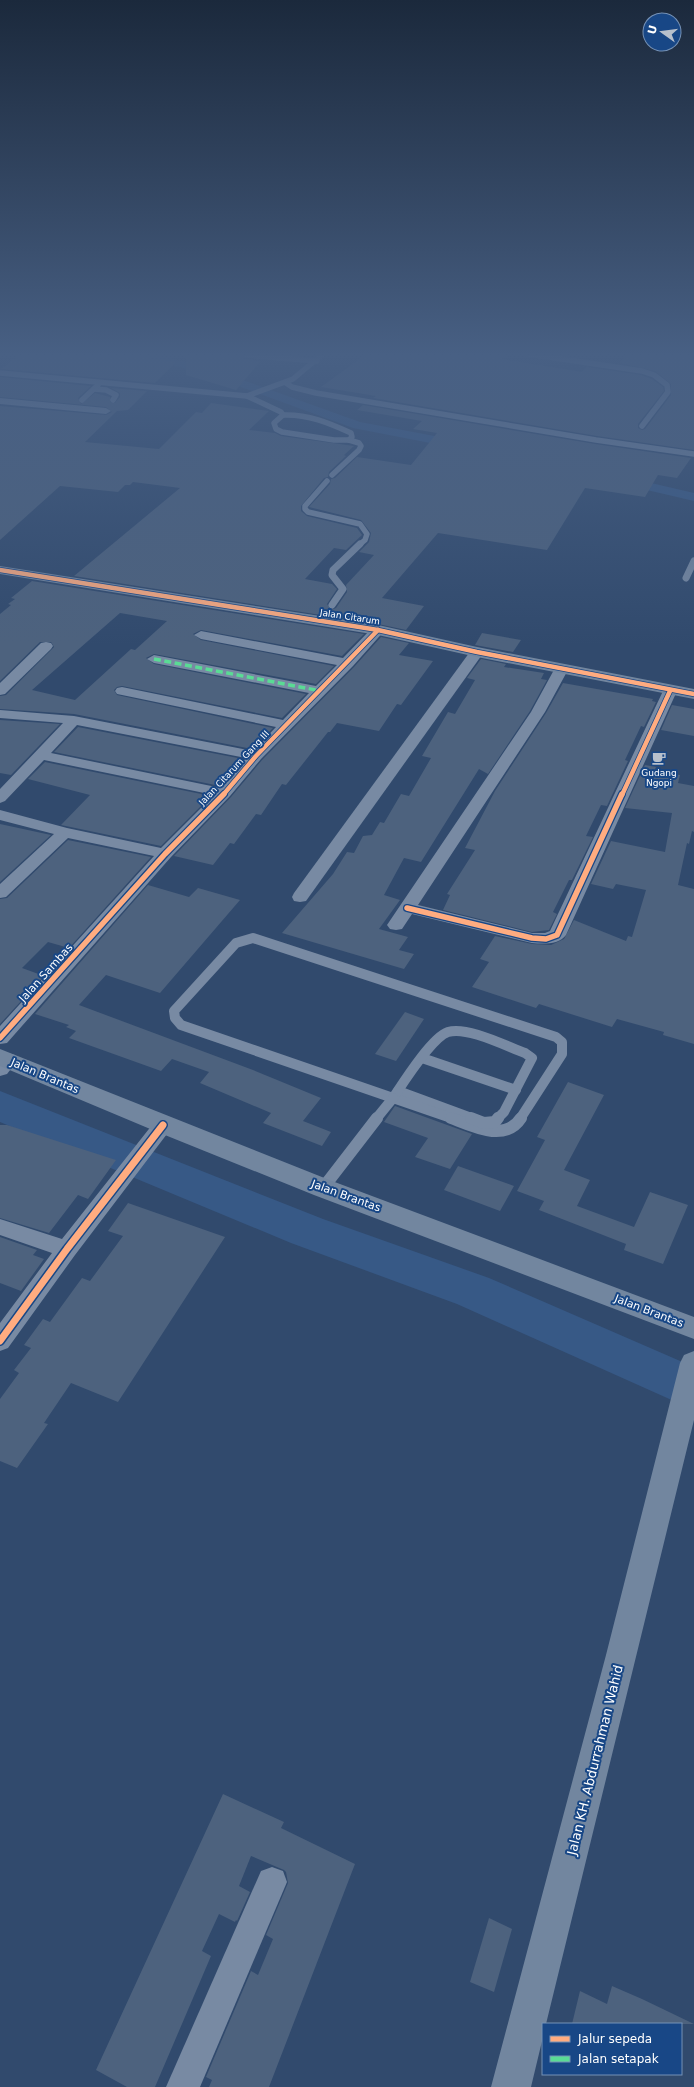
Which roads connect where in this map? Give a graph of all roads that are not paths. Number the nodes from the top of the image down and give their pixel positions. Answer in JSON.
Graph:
{"nodes":[{"id":1,"x":357,"y":450,"type":"edge"},
{"id":2,"x":669,"y":450,"type":"edge"},
{"id":3,"x":694,"y":454,"type":"edge"},
{"id":4,"x":332,"y":476,"type":"dead end"},
{"id":5,"x":327,"y":481,"type":"dead end"},
{"id":6,"x":694,"y":561,"type":"edge"},
{"id":7,"x":0,"y":570,"type":"edge"},
{"id":8,"x":686,"y":578,"type":"dead end"},
{"id":9,"x":332,"y":606,"type":"dead end"},
{"id":10,"x":378,"y":630,"type":"junction"},
{"id":11,"x":201,"y":635,"type":"dead end"},
{"id":12,"x":46,"y":646,"type":"dead end"},
{"id":13,"x":477,"y":652,"type":"junction"},
{"id":14,"x":154,"y":659,"type":"dead end"},
{"id":15,"x":348,"y":662,"type":"junction"},
{"id":16,"x":562,"y":668,"type":"junction"},
{"id":17,"x":670,"y":690,"type":"junction"},
{"id":18,"x":0,"y":691,"type":"edge"},
{"id":19,"x":122,"y":691,"type":"dead end"},
{"id":20,"x":321,"y":691,"type":"junction"},
{"id":21,"x":694,"y":694,"type":"edge"},
{"id":22,"x":0,"y":714,"type":"edge"},
{"id":23,"x":74,"y":720,"type":"junction"},
{"id":24,"x":287,"y":725,"type":"junction"},
{"id":25,"x":39,"y":755,"type":"junction"},
{"id":26,"x":256,"y":756,"type":"junction"},
{"id":27,"x":225,"y":793,"type":"junction"},
{"id":28,"x":0,"y":798,"type":"edge"},
{"id":29,"x":0,"y":816,"type":"edge"},
{"id":30,"x":65,"y":832,"type":"junction"},
{"id":31,"x":165,"y":854,"type":"junction"},
{"id":32,"x":0,"y":893,"type":"edge"},
{"id":33,"x":300,"y":897,"type":"dead end"},
{"id":34,"x":407,"y":908,"type":"junction"},
{"id":35,"x":106,"y":920,"type":"joint"},
{"id":36,"x":396,"y":925,"type":"dead end"},
{"id":37,"x":0,"y":1038,"type":"edge"},
{"id":38,"x":422,"y":1058,"type":"junction"},
{"id":39,"x":3,"y":1062,"type":"edge"},
{"id":40,"x":516,"y":1090,"type":"junction"},
{"id":41,"x":396,"y":1094,"type":"junction"},
{"id":42,"x":453,"y":1115,"type":"junction"},
{"id":43,"x":158,"y":1131,"type":"junction"},
{"id":44,"x":323,"y":1188,"type":"junction"},
{"id":45,"x":0,"y":1227,"type":"edge"},
{"id":46,"x":66,"y":1249,"type":"junction"},
{"id":47,"x":694,"y":1328,"type":"edge"},
{"id":48,"x":0,"y":1341,"type":"edge"},
{"id":49,"x":694,"y":1363,"type":"edge"},
{"id":50,"x":272,"y":1882,"type":"dead end"},
{"id":51,"x":183,"y":2087,"type":"edge"},
{"id":52,"x":511,"y":2087,"type":"edge"}],
"edges":[{"from":1,"to":4,"type":"lane"},
{"from":2,"to":3,"type":"lane"},
{"from":5,"to":9,"type":"lane"},
{"from":6,"to":8,"type":"lane"},
{"from":7,"to":10,"type":"main road","name":"Jalan Citarum"},
{"from":10,"to":13,"type":"main road","name":"Jalan Citarum"},
{"from":10,"to":15,"type":"street","name":"Jalan Citarum Gang III"},
{"from":11,"to":15,"type":"street"},
{"from":12,"to":18,"type":"street"},
{"from":13,"to":16,"type":"main road","name":"Jalan Citarum"},
{"from":13,"to":33,"type":"street"},
{"from":14,"to":20,"type":"street"},
{"from":15,"to":20,"type":"street","name":"Jalan Citarum Gang III"},
{"from":16,"to":17,"type":"main road","name":"Jalan Citarum"},
{"from":16,"to":34,"type":"street"},
{"from":17,"to":21,"type":"main road","name":"Jalan Citarum"},
{"from":17,"to":34,"type":"street"},
{"from":19,"to":24,"type":"street"},
{"from":20,"to":24,"type":"street","name":"Jalan Citarum Gang III"},
{"from":22,"to":23,"type":"street"},
{"from":23,"to":25,"type":"street"},
{"from":23,"to":26,"type":"street"},
{"from":24,"to":26,"type":"street","name":"Jalan Citarum Gang III"},
{"from":25,"to":27,"type":"street"},
{"from":25,"to":28,"type":"street"},
{"from":26,"to":27,"type":"street","name":"Jalan Citarum Gang III"},
{"from":27,"to":31,"type":"street","name":"Jalan Citarum Gang III"},
{"from":29,"to":30,"type":"street"},
{"from":30,"to":31,"type":"street"},
{"from":30,"to":32,"type":"street"},
{"from":31,"to":35,"type":"street","name":"Jalan Citarum Gang III"},
{"from":34,"to":36,"type":"street"},
{"from":35,"to":37,"type":"street","name":"Jalan Sambas"},
{"from":38,"to":40,"type":"lane"},
{"from":38,"to":40,"type":"lane"},
{"from":38,"to":41,"type":"lane"},
{"from":39,"to":43,"type":"main road","name":"Jalan Brantas"},
{"from":40,"to":42,"type":"lane"},
{"from":41,"to":42,"type":"lane"},
{"from":41,"to":42,"type":"lane"},
{"from":41,"to":44,"type":"lane"},
{"from":43,"to":44,"type":"main road","name":"Jalan Brantas"},
{"from":43,"to":46,"type":"street"},
{"from":44,"to":47,"type":"main road","name":"Jalan Brantas"},
{"from":45,"to":46,"type":"street"},
{"from":46,"to":48,"type":"street"},
{"from":49,"to":52,"type":"main road","name":"Jalan KH. Abdurrahman Wahid"},
{"from":50,"to":51,"type":"street"}]}
